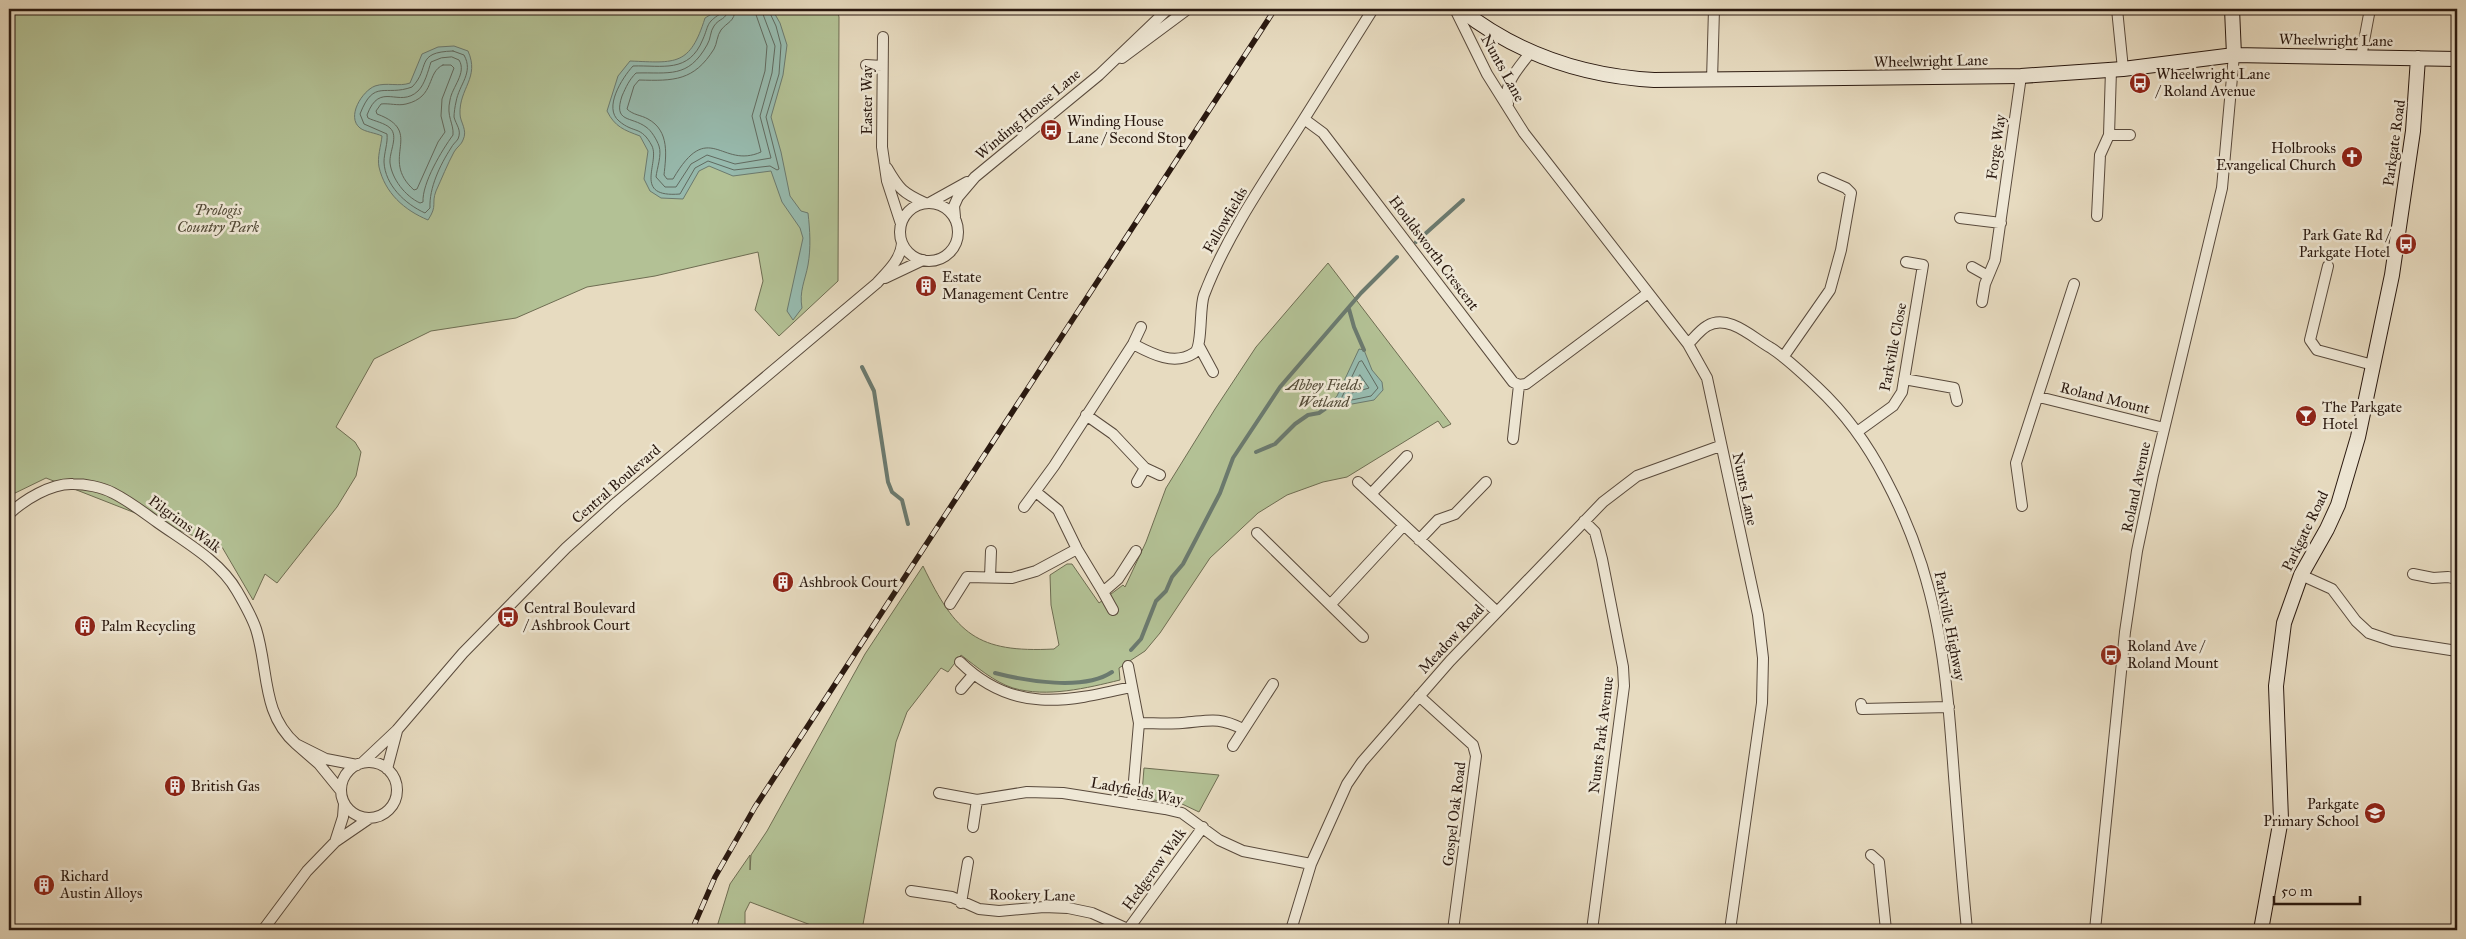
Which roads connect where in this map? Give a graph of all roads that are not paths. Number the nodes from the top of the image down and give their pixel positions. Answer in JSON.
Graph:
{"nodes":[{"id":1,"x":1168,"y":9,"type":"edge"},
{"id":2,"x":1188,"y":9,"type":"edge"},
{"id":3,"x":1372,"y":9,"type":"edge"},
{"id":4,"x":1455,"y":9,"type":"edge"},
{"id":5,"x":1460,"y":9,"type":"edge"},
{"id":6,"x":1714,"y":9,"type":"edge"},
{"id":7,"x":2117,"y":9,"type":"edge"},
{"id":8,"x":2232,"y":9,"type":"edge"},
{"id":9,"x":2370,"y":9,"type":"edge"},
{"id":10,"x":883,"y":37,"type":"dead end"},
{"id":11,"x":1530,"y":53,"type":"junction"},
{"id":12,"x":2234,"y":55,"type":"junction"},
{"id":13,"x":2361,"y":57,"type":"junction"},
{"id":14,"x":2418,"y":58,"type":"junction"},
{"id":15,"x":2457,"y":59,"type":"edge"},
{"id":16,"x":866,"y":66,"type":"dead end"},
{"id":17,"x":882,"y":66,"type":"junction"},
{"id":18,"x":2117,"y":70,"type":"junction"},
{"id":19,"x":1099,"y":75,"type":"junction"},
{"id":20,"x":2021,"y":76,"type":"junction"},
{"id":21,"x":1712,"y":80,"type":"junction"},
{"id":22,"x":1513,"y":116,"type":"junction"},
{"id":23,"x":1304,"y":119,"type":"junction"},
{"id":24,"x":2109,"y":135,"type":"junction"},
{"id":25,"x":2130,"y":135,"type":"dead end"},
{"id":26,"x":884,"y":163,"type":"junction"},
{"id":27,"x":975,"y":177,"type":"junction"},
{"id":28,"x":1823,"y":178,"type":"dead end"},
{"id":29,"x":928,"y":202,"type":"junction"},
{"id":30,"x":2097,"y":216,"type":"dead end"},
{"id":31,"x":955,"y":217,"type":"junction"},
{"id":32,"x":1960,"y":218,"type":"dead end"},
{"id":33,"x":2001,"y":223,"type":"junction"},
{"id":34,"x":901,"y":224,"type":"junction"},
{"id":35,"x":902,"y":243,"type":"junction"},
{"id":36,"x":923,"y":260,"type":"junction"},
{"id":37,"x":1906,"y":262,"type":"dead end"},
{"id":38,"x":2328,"y":266,"type":"dead end"},
{"id":39,"x":1972,"y":267,"type":"dead end"},
{"id":40,"x":1988,"y":276,"type":"junction"},
{"id":41,"x":877,"y":283,"type":"junction"},
{"id":42,"x":2074,"y":284,"type":"dead end"},
{"id":43,"x":1648,"y":292,"type":"junction"},
{"id":44,"x":1982,"y":302,"type":"dead end"},
{"id":45,"x":1141,"y":327,"type":"dead end"},
{"id":46,"x":1133,"y":344,"type":"junction"},
{"id":47,"x":1688,"y":344,"type":"junction"},
{"id":48,"x":1200,"y":346,"type":"junction"},
{"id":49,"x":1784,"y":356,"type":"junction"},
{"id":50,"x":2373,"y":365,"type":"junction"},
{"id":51,"x":1213,"y":372,"type":"dead end"},
{"id":52,"x":1904,"y":379,"type":"junction"},
{"id":53,"x":1519,"y":385,"type":"junction"},
{"id":54,"x":2038,"y":397,"type":"junction"},
{"id":55,"x":1957,"y":401,"type":"dead end"},
{"id":56,"x":1086,"y":415,"type":"junction"},
{"id":57,"x":2164,"y":428,"type":"junction"},
{"id":58,"x":1857,"y":432,"type":"junction"},
{"id":59,"x":1513,"y":439,"type":"dead end"},
{"id":60,"x":1720,"y":446,"type":"junction"},
{"id":61,"x":1407,"y":456,"type":"dead end"},
{"id":62,"x":1145,"y":468,"type":"junction"},
{"id":63,"x":1160,"y":475,"type":"dead end"},
{"id":64,"x":1137,"y":482,"type":"dead end"},
{"id":65,"x":1358,"y":482,"type":"dead end"},
{"id":66,"x":1486,"y":482,"type":"dead end"},
{"id":67,"x":1036,"y":492,"type":"junction"},
{"id":68,"x":1370,"y":494,"type":"junction"},
{"id":69,"x":1024,"y":506,"type":"dead end"},
{"id":70,"x":2022,"y":506,"type":"dead end"},
{"id":71,"x":9,"y":514,"type":"edge"},
{"id":72,"x":1584,"y":521,"type":"junction"},
{"id":73,"x":1404,"y":526,"type":"junction"},
{"id":74,"x":1257,"y":533,"type":"dead end"},
{"id":75,"x":1419,"y":540,"type":"junction"},
{"id":76,"x":1077,"y":549,"type":"junction"},
{"id":77,"x":991,"y":551,"type":"dead end"},
{"id":78,"x":1136,"y":552,"type":"dead end"},
{"id":79,"x":2413,"y":574,"type":"dead end"},
{"id":80,"x":2301,"y":575,"type":"junction"},
{"id":81,"x":990,"y":577,"type":"junction"},
{"id":82,"x":2457,"y":579,"type":"edge"},
{"id":83,"x":1103,"y":592,"type":"junction"},
{"id":84,"x":950,"y":604,"type":"dead end"},
{"id":85,"x":1330,"y":604,"type":"junction"},
{"id":86,"x":1113,"y":610,"type":"dead end"},
{"id":87,"x":1496,"y":612,"type":"junction"},
{"id":88,"x":1363,"y":637,"type":"dead end"},
{"id":89,"x":2457,"y":651,"type":"edge"},
{"id":90,"x":960,"y":662,"type":"dead end"},
{"id":91,"x":1128,"y":668,"type":"dead end"},
{"id":92,"x":973,"y":675,"type":"junction"},
{"id":93,"x":1274,"y":684,"type":"dead end"},
{"id":94,"x":1131,"y":687,"type":"junction"},
{"id":95,"x":961,"y":689,"type":"dead end"},
{"id":96,"x":1419,"y":696,"type":"junction"},
{"id":97,"x":1949,"y":707,"type":"junction"},
{"id":98,"x":1861,"y":709,"type":"dead end"},
{"id":99,"x":1139,"y":723,"type":"junction"},
{"id":100,"x":1243,"y":729,"type":"junction"},
{"id":101,"x":397,"y":730,"type":"junction"},
{"id":102,"x":296,"y":744,"type":"junction"},
{"id":103,"x":1233,"y":746,"type":"dead end"},
{"id":104,"x":359,"y":764,"type":"junction"},
{"id":105,"x":387,"y":769,"type":"junction"},
{"id":106,"x":341,"y":791,"type":"junction"},
{"id":107,"x":939,"y":793,"type":"dead end"},
{"id":108,"x":977,"y":800,"type":"junction"},
{"id":109,"x":344,"y":804,"type":"junction"},
{"id":110,"x":1132,"y":804,"type":"junction"},
{"id":111,"x":370,"y":818,"type":"junction"},
{"id":112,"x":973,"y":827,"type":"dead end"},
{"id":113,"x":1203,"y":827,"type":"junction"},
{"id":114,"x":335,"y":842,"type":"junction"},
{"id":115,"x":1871,"y":855,"type":"dead end"},
{"id":116,"x":968,"y":862,"type":"dead end"},
{"id":117,"x":1311,"y":864,"type":"junction"},
{"id":118,"x":911,"y":891,"type":"dead end"},
{"id":119,"x":961,"y":903,"type":"junction"},
{"id":120,"x":1130,"y":929,"type":"edge"},
{"id":121,"x":264,"y":930,"type":"edge"},
{"id":122,"x":1291,"y":930,"type":"edge"},
{"id":123,"x":1453,"y":930,"type":"edge"},
{"id":124,"x":1592,"y":930,"type":"edge"},
{"id":125,"x":1730,"y":930,"type":"edge"},
{"id":126,"x":1886,"y":930,"type":"edge"},
{"id":127,"x":1967,"y":930,"type":"edge"},
{"id":128,"x":2096,"y":930,"type":"edge"},
{"id":129,"x":2261,"y":930,"type":"edge"}],
"edges":[{"from":1,"to":19,"type":"street","name":"Winding House Lane"},
{"from":2,"to":19,"type":"street","name":"Winding House Lane"},
{"from":3,"to":23,"type":"street"},
{"from":4,"to":22,"type":"street","name":"Nunts Lane"},
{"from":5,"to":11,"type":"street","name":"Wheelwright Lane"},
{"from":6,"to":21,"type":"street"},
{"from":7,"to":18,"type":"street"},
{"from":8,"to":12,"type":"street"},
{"from":9,"to":13,"type":"street"},
{"from":10,"to":17,"type":"street","name":"Easter Way"},
{"from":11,"to":21,"type":"street","name":"Wheelwright Lane"},
{"from":11,"to":22,"type":"street","name":"Nunts Lane"},
{"from":12,"to":13,"type":"street","name":"Wheelwright Lane"},
{"from":12,"to":18,"type":"street","name":"Wheelwright Lane"},
{"from":12,"to":57,"type":"street","name":"Roland Avenue"},
{"from":13,"to":14,"type":"street","name":"Wheelwright Lane"},
{"from":14,"to":15,"type":"street","name":"Wheelwright Lane"},
{"from":14,"to":50,"type":"street","name":"Parkgate Road"},
{"from":16,"to":17,"type":"street"},
{"from":17,"to":26,"type":"street","name":"Easter Way"},
{"from":18,"to":20,"type":"street","name":"Wheelwright Lane"},
{"from":18,"to":24,"type":"street"},
{"from":19,"to":27,"type":"street","name":"Winding House Lane"},
{"from":20,"to":21,"type":"street","name":"Wheelwright Lane"},
{"from":20,"to":33,"type":"street","name":"Forge Way"},
{"from":22,"to":43,"type":"street","name":"Nunts Lane"},
{"from":23,"to":48,"type":"street","name":"Fallowfields"},
{"from":23,"to":53,"type":"street","name":"Houldsworth Crescent"},
{"from":24,"to":25,"type":"street"},
{"from":24,"to":30,"type":"street"},
{"from":26,"to":29,"type":"street","name":"Easter Way"},
{"from":26,"to":34,"type":"street","name":"Easter Way"},
{"from":27,"to":29,"type":"street","name":"Winding House Lane"},
{"from":27,"to":31,"type":"street","name":"Winding House Lane"},
{"from":28,"to":49,"type":"street"},
{"from":29,"to":31,"type":"street"},
{"from":29,"to":34,"type":"street"},
{"from":31,"to":36,"type":"street"},
{"from":32,"to":33,"type":"street"},
{"from":33,"to":40,"type":"street","name":"Forge Way"},
{"from":34,"to":35,"type":"street"},
{"from":35,"to":36,"type":"street"},
{"from":35,"to":41,"type":"street","name":"Central Boulevard"},
{"from":36,"to":41,"type":"street","name":"Central Boulevard"},
{"from":37,"to":52,"type":"street","name":"Parkville Close"},
{"from":38,"to":50,"type":"street"},
{"from":39,"to":40,"type":"street"},
{"from":40,"to":44,"type":"street","name":"Forge Way"},
{"from":41,"to":101,"type":"street","name":"Central Boulevard"},
{"from":42,"to":54,"type":"street","name":"Roland Mount"},
{"from":43,"to":47,"type":"street","name":"Nunts Lane"},
{"from":43,"to":53,"type":"street"},
{"from":45,"to":46,"type":"street"},
{"from":46,"to":48,"type":"street"},
{"from":46,"to":56,"type":"street"},
{"from":47,"to":49,"type":"street","name":"Parkville Highway"},
{"from":47,"to":60,"type":"street","name":"Nunts Lane"},
{"from":48,"to":51,"type":"street","name":"Fallowfields"},
{"from":49,"to":58,"type":"street","name":"Parkville Highway"},
{"from":50,"to":80,"type":"street","name":"Parkgate Road"},
{"from":52,"to":55,"type":"street"},
{"from":52,"to":58,"type":"street","name":"Parkville Close"},
{"from":53,"to":59,"type":"street"},
{"from":54,"to":57,"type":"street","name":"Roland Mount"},
{"from":54,"to":70,"type":"street","name":"Roland Mount"},
{"from":56,"to":62,"type":"street"},
{"from":56,"to":67,"type":"street"},
{"from":57,"to":128,"type":"street","name":"Roland Avenue"},
{"from":58,"to":97,"type":"street","name":"Parkville Highway"},
{"from":60,"to":72,"type":"street","name":"Meadow Road"},
{"from":60,"to":125,"type":"street","name":"Nunts Lane"},
{"from":61,"to":68,"type":"street"},
{"from":62,"to":63,"type":"street"},
{"from":62,"to":64,"type":"street"},
{"from":65,"to":68,"type":"street"},
{"from":66,"to":75,"type":"street"},
{"from":67,"to":69,"type":"street"},
{"from":67,"to":76,"type":"street"},
{"from":68,"to":73,"type":"street"},
{"from":71,"to":102,"type":"street","name":"Pilgrims Walk"},
{"from":72,"to":87,"type":"street","name":"Meadow Road"},
{"from":72,"to":124,"type":"street","name":"Nunts Park Avenue"},
{"from":73,"to":75,"type":"street"},
{"from":73,"to":85,"type":"street"},
{"from":74,"to":85,"type":"street"},
{"from":75,"to":87,"type":"street"},
{"from":76,"to":81,"type":"street"},
{"from":76,"to":83,"type":"street"},
{"from":77,"to":81,"type":"street"},
{"from":78,"to":83,"type":"street"},
{"from":79,"to":82,"type":"street"},
{"from":80,"to":89,"type":"street"},
{"from":80,"to":129,"type":"street","name":"Parkgate Road"},
{"from":81,"to":84,"type":"street"},
{"from":83,"to":86,"type":"street"},
{"from":85,"to":88,"type":"street"},
{"from":87,"to":96,"type":"street","name":"Meadow Road"},
{"from":90,"to":92,"type":"street"},
{"from":91,"to":94,"type":"street"},
{"from":92,"to":94,"type":"street"},
{"from":92,"to":95,"type":"street"},
{"from":93,"to":100,"type":"street"},
{"from":94,"to":99,"type":"street"},
{"from":96,"to":117,"type":"street","name":"Meadow Road"},
{"from":96,"to":123,"type":"street","name":"Gospel Oak Road"},
{"from":97,"to":98,"type":"street"},
{"from":97,"to":127,"type":"street","name":"Parkville Highway"},
{"from":99,"to":100,"type":"street"},
{"from":99,"to":110,"type":"street"},
{"from":100,"to":103,"type":"street"},
{"from":101,"to":104,"type":"street","name":"Central Boulevard"},
{"from":101,"to":105,"type":"street","name":"Central Boulevard"},
{"from":102,"to":104,"type":"street","name":"Pilgrims Walk"},
{"from":102,"to":106,"type":"street","name":"Pilgrims Walk"},
{"from":104,"to":105,"type":"street"},
{"from":104,"to":106,"type":"street"},
{"from":105,"to":111,"type":"street"},
{"from":106,"to":109,"type":"street"},
{"from":107,"to":108,"type":"street","name":"Ladyfields Way"},
{"from":108,"to":110,"type":"street","name":"Ladyfields Way"},
{"from":108,"to":112,"type":"street"},
{"from":109,"to":111,"type":"street"},
{"from":109,"to":114,"type":"street"},
{"from":110,"to":113,"type":"street","name":"Ladyfields Way"},
{"from":111,"to":114,"type":"street"},
{"from":113,"to":117,"type":"street","name":"Ladyfields Way"},
{"from":113,"to":120,"type":"street","name":"Hedgerow Walk"},
{"from":114,"to":121,"type":"street"},
{"from":115,"to":126,"type":"street"},
{"from":116,"to":119,"type":"street"},
{"from":117,"to":122,"type":"street","name":"Meadow Road"},
{"from":118,"to":119,"type":"street","name":"Rookery Lane"},
{"from":119,"to":120,"type":"street","name":"Rookery Lane"}]}
